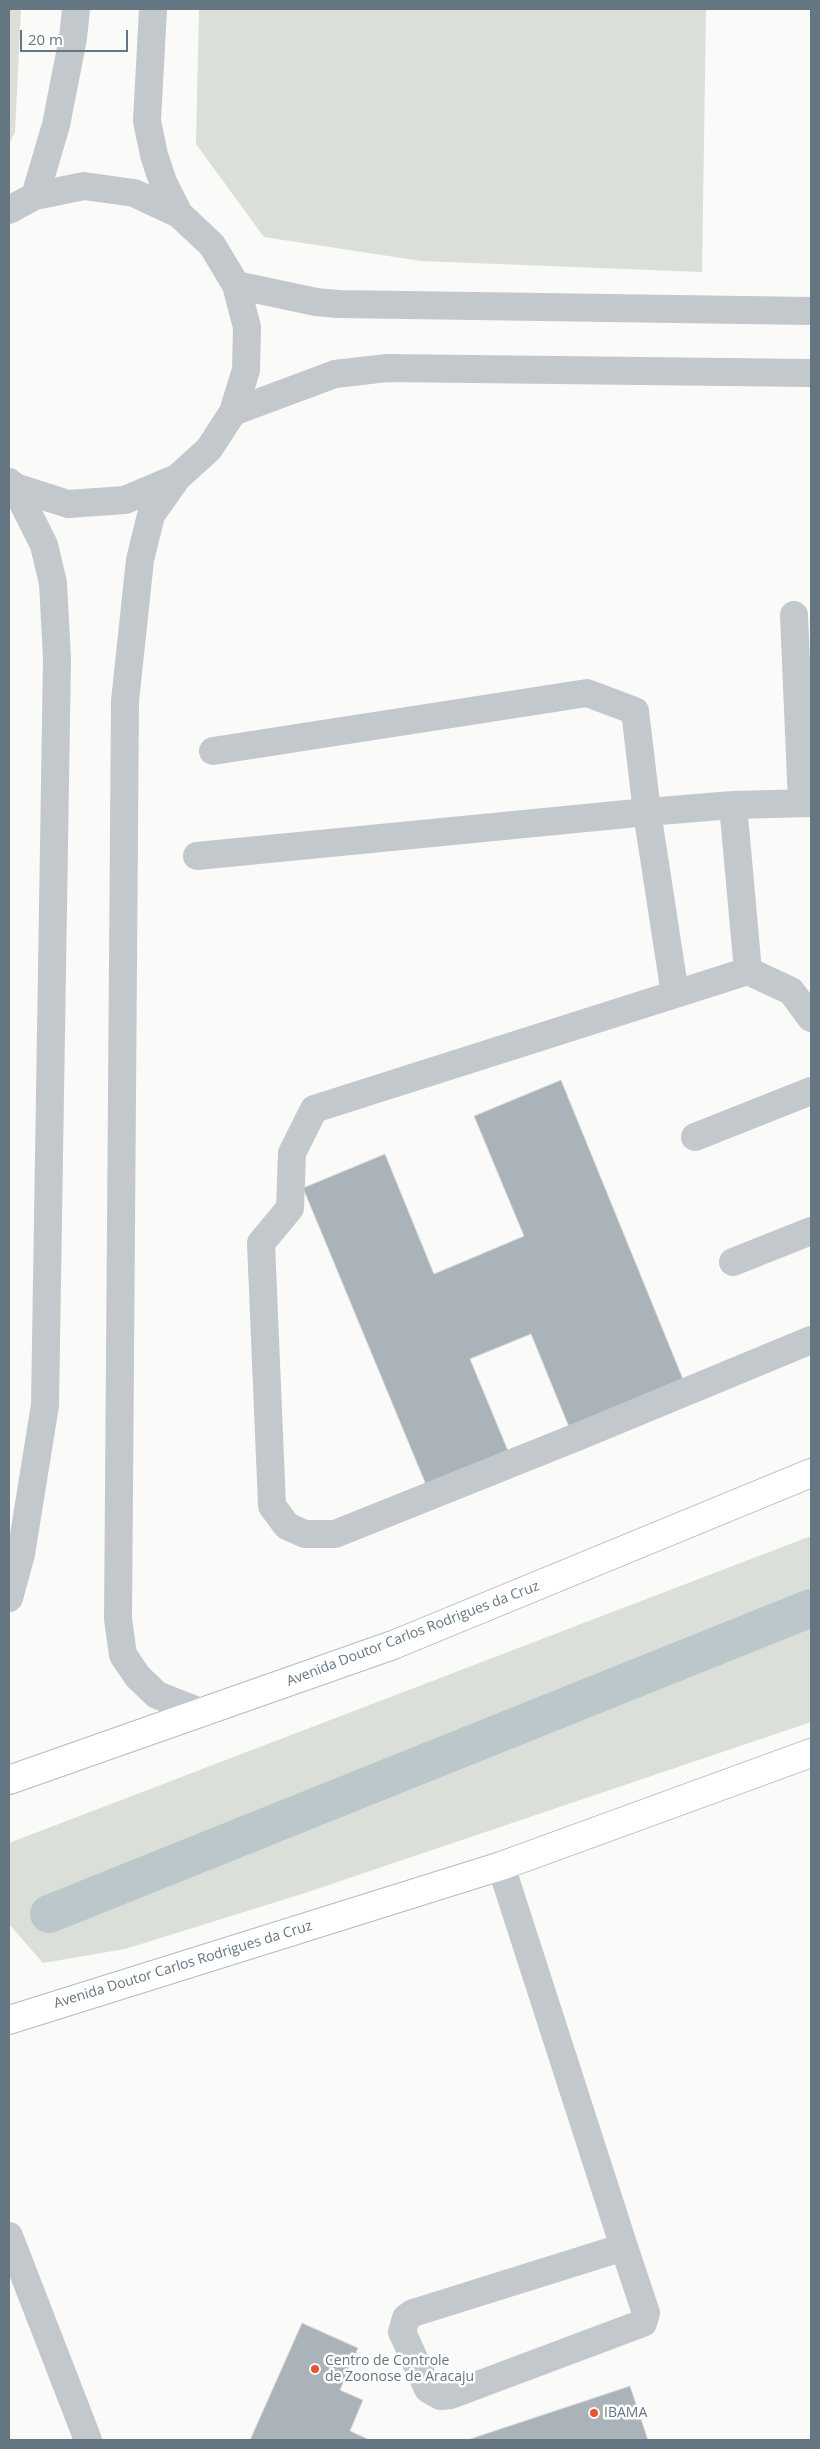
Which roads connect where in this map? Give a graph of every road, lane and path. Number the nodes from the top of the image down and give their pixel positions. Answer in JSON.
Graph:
{"nodes":[{"id":1,"x":76,"y":9,"type":"edge"},
{"id":2,"x":153,"y":9,"type":"edge"},
{"id":3,"x":35,"y":196,"type":"junction"},
{"id":4,"x":9,"y":210,"type":"edge"},
{"id":5,"x":179,"y":214,"type":"junction"},
{"id":6,"x":236,"y":285,"type":"junction"},
{"id":7,"x":811,"y":311,"type":"edge"},
{"id":8,"x":811,"y":373,"type":"edge"},
{"id":9,"x":233,"y":412,"type":"junction"},
{"id":10,"x":177,"y":478,"type":"junction"},
{"id":11,"x":12,"y":484,"type":"edge"},
{"id":12,"x":794,"y":615,"type":"dead end"},
{"id":13,"x":213,"y":751,"type":"dead end"},
{"id":14,"x":807,"y":803,"type":"edge"},
{"id":15,"x":733,"y":805,"type":"junction"},
{"id":16,"x":647,"y":812,"type":"junction"},
{"id":17,"x":197,"y":856,"type":"dead end"},
{"id":18,"x":748,"y":971,"type":"junction"},
{"id":19,"x":675,"y":994,"type":"junction"},
{"id":20,"x":811,"y":1018,"type":"edge"},
{"id":21,"x":811,"y":1091,"type":"edge"},
{"id":22,"x":695,"y":1137,"type":"dead end"},
{"id":23,"x":811,"y":1231,"type":"edge"},
{"id":24,"x":733,"y":1262,"type":"dead end"},
{"id":25,"x":811,"y":1340,"type":"edge"},
{"id":26,"x":811,"y":1473,"type":"edge"},
{"id":27,"x":9,"y":1598,"type":"edge"},
{"id":28,"x":203,"y":1713,"type":"junction"},
{"id":29,"x":811,"y":1753,"type":"edge"},
{"id":30,"x":9,"y":1780,"type":"edge"},
{"id":31,"x":501,"y":1866,"type":"junction"},
{"id":32,"x":9,"y":2020,"type":"edge"},
{"id":33,"x":9,"y":2236,"type":"edge"},
{"id":34,"x":624,"y":2247,"type":"junction"},
{"id":35,"x":88,"y":2440,"type":"edge"}],
"edges":[{"from":1,"to":3,"type":"street"},
{"from":2,"to":5,"type":"street"},
{"from":3,"to":4,"type":"street"},
{"from":3,"to":5,"type":"street"},
{"from":5,"to":6,"type":"street"},
{"from":6,"to":7,"type":"street"},
{"from":6,"to":9,"type":"street"},
{"from":8,"to":9,"type":"street"},
{"from":9,"to":10,"type":"street"},
{"from":10,"to":11,"type":"street"},
{"from":10,"to":28,"type":"street"},
{"from":11,"to":27,"type":"street"},
{"from":12,"to":14,"type":"street"},
{"from":13,"to":16,"type":"street"},
{"from":14,"to":15,"type":"street"},
{"from":15,"to":16,"type":"street"},
{"from":15,"to":18,"type":"street"},
{"from":16,"to":17,"type":"street"},
{"from":16,"to":19,"type":"street"},
{"from":18,"to":19,"type":"street"},
{"from":18,"to":20,"type":"street"},
{"from":19,"to":25,"type":"street"},
{"from":21,"to":22,"type":"street"},
{"from":23,"to":24,"type":"street"},
{"from":26,"to":28,"type":"main road","name":"Avenida Doutor Carlos Rodrigues da Cruz"},
{"from":28,"to":30,"type":"main road","name":"Avenida Doutor Carlos Rodrigues da Cruz"},
{"from":29,"to":31,"type":"main road","name":"Avenida Doutor Carlos Rodrigues da Cruz"},
{"from":31,"to":32,"type":"main road","name":"Avenida Doutor Carlos Rodrigues da Cruz"},
{"from":31,"to":34,"type":"street"},
{"from":33,"to":35,"type":"street"},
{"from":34,"to":34,"type":"street"}]}
